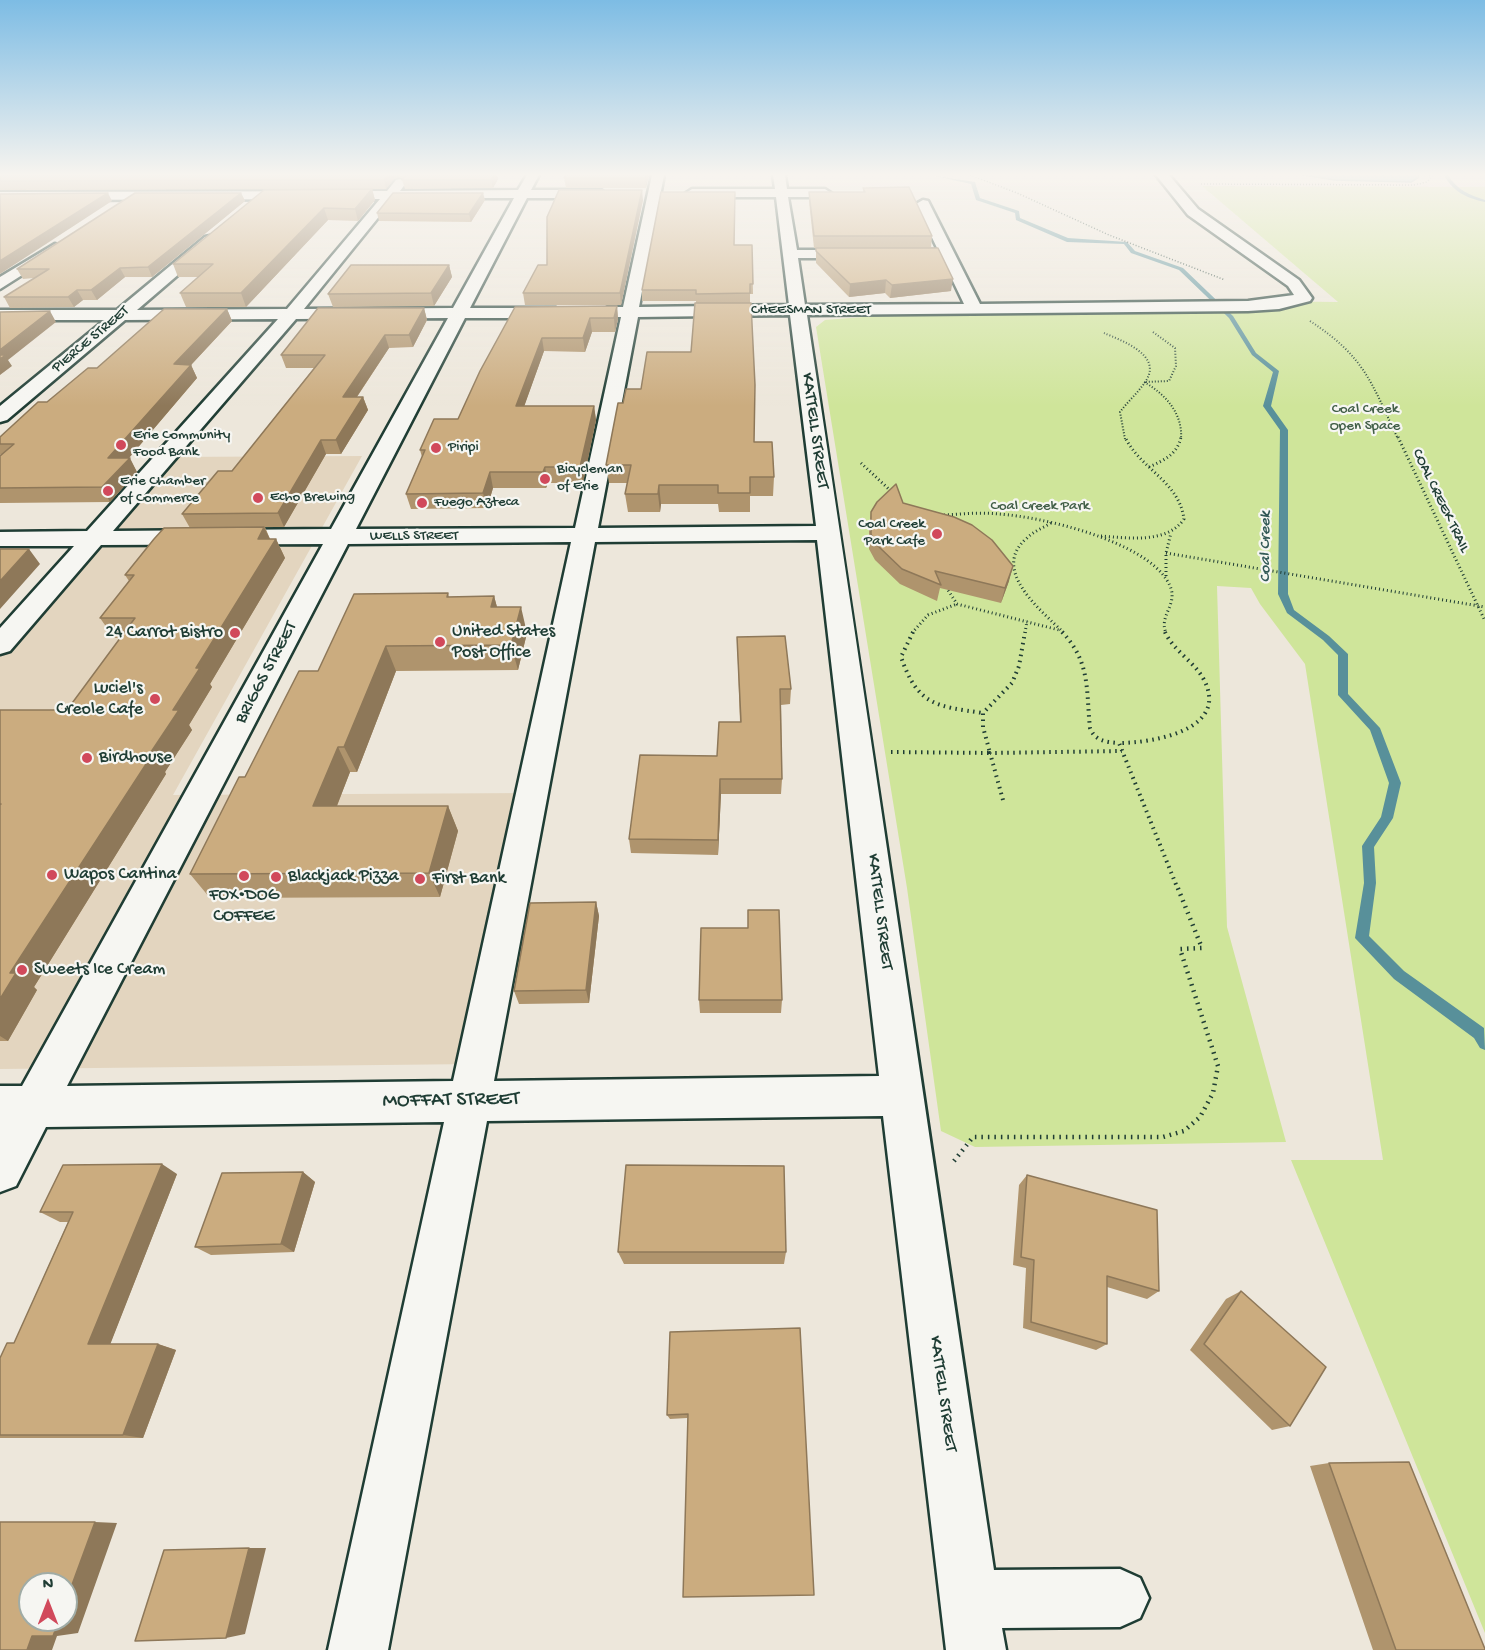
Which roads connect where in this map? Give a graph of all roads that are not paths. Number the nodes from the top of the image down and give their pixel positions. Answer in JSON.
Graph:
{"nodes":[{"id":1,"x":48,"y":252,"type":"edge"},
{"id":2,"x":196,"y":252,"type":"edge"},
{"id":3,"x":343,"y":252,"type":"edge"},
{"id":4,"x":493,"y":252,"type":"edge"},
{"id":5,"x":632,"y":252,"type":"edge"},
{"id":6,"x":1250,"y":252,"type":"edge"},
{"id":7,"x":789,"y":254,"type":"joint"},
{"id":8,"x":948,"y":254,"type":"joint"},
{"id":9,"x":0,"y":284,"type":"edge"},
{"id":10,"x":975,"y":310,"type":"junction"},
{"id":11,"x":798,"y":311,"type":"junction"},
{"id":12,"x":613,"y":312,"type":"junction"},
{"id":13,"x":460,"y":313,"type":"junction"},
{"id":14,"x":573,"y":313,"type":"edge"},
{"id":15,"x":290,"y":314,"type":"junction"},
{"id":16,"x":0,"y":315,"type":"edge"},
{"id":17,"x":120,"y":315,"type":"junction"},
{"id":18,"x":0,"y":416,"type":"edge"},
{"id":19,"x":828,"y":533,"type":"junction"},
{"id":20,"x":584,"y":536,"type":"junction"},
{"id":21,"x":340,"y":537,"type":"junction"},
{"id":22,"x":92,"y":538,"type":"junction"},
{"id":23,"x":0,"y":539,"type":"edge"},
{"id":24,"x":0,"y":645,"type":"edge"},
{"id":25,"x":902,"y":1096,"type":"junction"},
{"id":26,"x":471,"y":1100,"type":"junction"},
{"id":27,"x":17,"y":1107,"type":"edge"},
{"id":28,"x":0,"y":1170,"type":"edge"},
{"id":29,"x":1120,"y":1598,"type":"dead end"},
{"id":30,"x":973,"y":1625,"type":"edge"},
{"id":31,"x":358,"y":1650,"type":"edge"}],
"edges":[{"from":1,"to":9,"type":"street"},
{"from":2,"to":17,"type":"street","name":"PIERCE STREET"},
{"from":3,"to":15,"type":"street"},
{"from":4,"to":13,"type":"street","name":"BRIGGS STREET"},
{"from":5,"to":12,"type":"street"},
{"from":6,"to":10,"type":"street","name":"CHEESMAN STREET"},
{"from":7,"to":8,"type":"street"},
{"from":7,"to":11,"type":"street","name":"KATTELL STREET"},
{"from":8,"to":10,"type":"street"},
{"from":10,"to":11,"type":"street","name":"CHEESMAN STREET"},
{"from":11,"to":12,"type":"street","name":"CHEESMAN STREET"},
{"from":11,"to":19,"type":"street","name":"KATTELL STREET"},
{"from":12,"to":20,"type":"street"},
{"from":13,"to":14,"type":"street"},
{"from":13,"to":15,"type":"street"},
{"from":13,"to":21,"type":"street","name":"BRIGGS STREET"},
{"from":15,"to":17,"type":"street"},
{"from":15,"to":22,"type":"street"},
{"from":16,"to":17,"type":"street"},
{"from":17,"to":18,"type":"street","name":"PIERCE STREET"},
{"from":19,"to":20,"type":"street","name":"WELLS STREET"},
{"from":19,"to":25,"type":"street","name":"KATTELL STREET"},
{"from":20,"to":21,"type":"street","name":"WELLS STREET"},
{"from":20,"to":26,"type":"street"},
{"from":21,"to":22,"type":"street","name":"WELLS STREET"},
{"from":21,"to":27,"type":"street","name":"BRIGGS STREET"},
{"from":22,"to":23,"type":"street","name":"WELLS STREET"},
{"from":22,"to":24,"type":"street"},
{"from":25,"to":26,"type":"street","name":"MOFFAT STREET"},
{"from":25,"to":30,"type":"street","name":"KATTELL STREET"},
{"from":26,"to":27,"type":"street","name":"MOFFAT STREET"},
{"from":26,"to":31,"type":"street"},
{"from":27,"to":28,"type":"street","name":"BRIGGS STREET"},
{"from":29,"to":30,"type":"street"}]}
